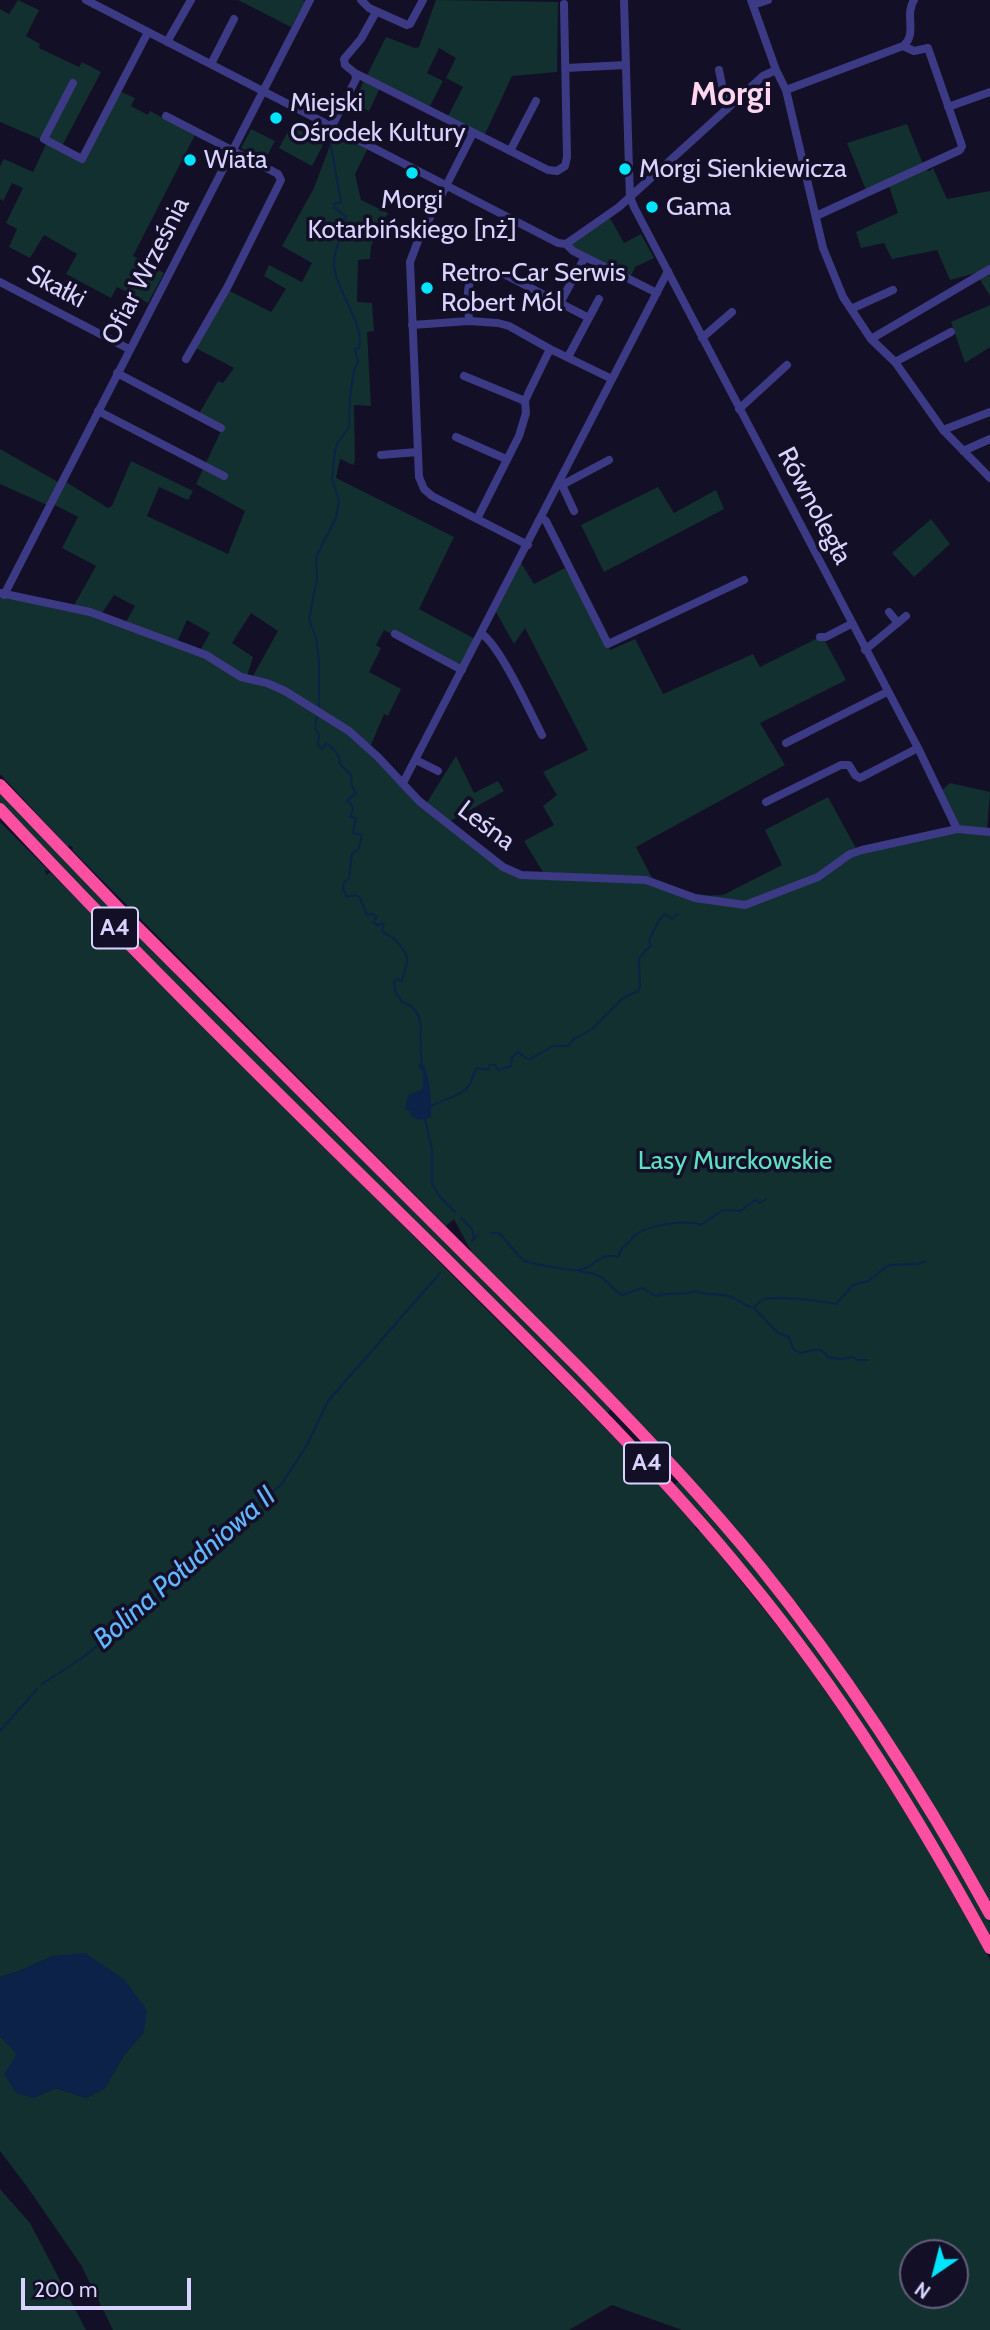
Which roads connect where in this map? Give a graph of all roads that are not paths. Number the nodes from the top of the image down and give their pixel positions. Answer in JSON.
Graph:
{"nodes":[{"id":1,"x":86,"y":0,"type":"edge"},
{"id":2,"x":191,"y":0,"type":"edge"},
{"id":3,"x":309,"y":0,"type":"edge"},
{"id":4,"x":361,"y":0,"type":"edge"},
{"id":5,"x":423,"y":0,"type":"edge"},
{"id":6,"x":624,"y":0,"type":"edge"},
{"id":7,"x":768,"y":0,"type":"edge"},
{"id":8,"x":914,"y":0,"type":"edge"},
{"id":9,"x":752,"y":2,"type":"edge"},
{"id":10,"x":564,"y":4,"type":"dead end"},
{"id":11,"x":376,"y":12,"type":"junction"},
{"id":12,"x":234,"y":19,"type":"dead end"},
{"id":13,"x":148,"y":32,"type":"junction"},
{"id":14,"x":167,"y":41,"type":"junction"},
{"id":15,"x":903,"y":46,"type":"junction"},
{"id":16,"x":211,"y":64,"type":"junction"},
{"id":17,"x":626,"y":65,"type":"junction"},
{"id":18,"x":566,"y":68,"type":"junction"},
{"id":19,"x":719,"y":70,"type":"dead end"},
{"id":20,"x":776,"y":70,"type":"junction"},
{"id":21,"x":355,"y":73,"type":"junction"},
{"id":22,"x":73,"y":83,"type":"dead end"},
{"id":23,"x":786,"y":90,"type":"junction"},
{"id":24,"x":263,"y":91,"type":"junction"},
{"id":25,"x":990,"y":92,"type":"edge"},
{"id":26,"x":536,"y":101,"type":"dead end"},
{"id":27,"x":948,"y":107,"type":"junction"},
{"id":28,"x":727,"y":109,"type":"junction"},
{"id":29,"x":166,"y":116,"type":"dead end"},
{"id":30,"x":332,"y":126,"type":"junction"},
{"id":31,"x":473,"y":132,"type":"junction"},
{"id":32,"x":232,"y":150,"type":"junction"},
{"id":33,"x":510,"y":150,"type":"junction"},
{"id":34,"x":446,"y":185,"type":"junction"},
{"id":35,"x":630,"y":197,"type":"junction"},
{"id":36,"x":817,"y":216,"type":"junction"},
{"id":37,"x":566,"y":244,"type":"junction"},
{"id":38,"x":585,"y":257,"type":"junction"},
{"id":39,"x":990,"y":269,"type":"edge"},
{"id":40,"x":668,"y":271,"type":"junction"},
{"id":41,"x":0,"y":282,"type":"edge"},
{"id":42,"x":893,"y":290,"type":"dead end"},
{"id":43,"x":657,"y":293,"type":"junction"},
{"id":44,"x":599,"y":299,"type":"dead end"},
{"id":45,"x":560,"y":303,"type":"junction"},
{"id":46,"x":851,"y":309,"type":"junction"},
{"id":47,"x":732,"y":312,"type":"dead end"},
{"id":48,"x":589,"y":318,"type":"junction"},
{"id":49,"x":469,"y":321,"type":"junction"},
{"id":50,"x":412,"y":326,"type":"junction"},
{"id":51,"x":951,"y":332,"type":"dead end"},
{"id":52,"x":702,"y":338,"type":"junction"},
{"id":53,"x":871,"y":339,"type":"junction"},
{"id":54,"x":129,"y":349,"type":"junction"},
{"id":55,"x":550,"y":349,"type":"junction"},
{"id":56,"x":568,"y":357,"type":"junction"},
{"id":57,"x":186,"y":359,"type":"dead end"},
{"id":58,"x":895,"y":362,"type":"junction"},
{"id":59,"x":787,"y":365,"type":"dead end"},
{"id":60,"x":117,"y":373,"type":"junction"},
{"id":61,"x":464,"y":376,"type":"dead end"},
{"id":62,"x":612,"y":379,"type":"junction"},
{"id":63,"x":526,"y":401,"type":"junction"},
{"id":64,"x":739,"y":409,"type":"junction"},
{"id":65,"x":98,"y":411,"type":"junction"},
{"id":66,"x":990,"y":412,"type":"edge"},
{"id":67,"x":221,"y":428,"type":"dead end"},
{"id":68,"x":943,"y":430,"type":"junction"},
{"id":69,"x":456,"y":437,"type":"dead end"},
{"id":70,"x":990,"y":439,"type":"edge"},
{"id":71,"x":963,"y":451,"type":"junction"},
{"id":72,"x":417,"y":452,"type":"junction"},
{"id":73,"x":381,"y":455,"type":"dead end"},
{"id":74,"x":506,"y":459,"type":"junction"},
{"id":75,"x":609,"y":460,"type":"dead end"},
{"id":76,"x":224,"y":476,"type":"dead end"},
{"id":77,"x":990,"y":478,"type":"edge"},
{"id":78,"x":561,"y":484,"type":"junction"},
{"id":79,"x":574,"y":511,"type":"dead end"},
{"id":80,"x":542,"y":518,"type":"junction"},
{"id":81,"x":477,"y":519,"type":"junction"},
{"id":82,"x":528,"y":545,"type":"junction"},
{"id":83,"x":744,"y":580,"type":"dead end"},
{"id":84,"x":2,"y":594,"type":"edge"},
{"id":85,"x":889,"y":612,"type":"dead end"},
{"id":86,"x":906,"y":616,"type":"dead end"},
{"id":87,"x":898,"y":623,"type":"junction"},
{"id":88,"x":851,"y":624,"type":"junction"},
{"id":89,"x":395,"y":634,"type":"dead end"},
{"id":90,"x":481,"y":634,"type":"junction"},
{"id":91,"x":820,"y":637,"type":"dead end"},
{"id":92,"x":865,"y":650,"type":"junction"},
{"id":93,"x":463,"y":670,"type":"junction"},
{"id":94,"x":887,"y":692,"type":"junction"},
{"id":95,"x":542,"y":735,"type":"dead end"},
{"id":96,"x":786,"y":743,"type":"dead end"},
{"id":97,"x":918,"y":748,"type":"junction"},
{"id":98,"x":416,"y":760,"type":"junction"},
{"id":99,"x":438,"y":771,"type":"dead end"},
{"id":100,"x":403,"y":783,"type":"junction"},
{"id":101,"x":0,"y":785,"type":"edge"},
{"id":102,"x":766,"y":802,"type":"dead end"},
{"id":103,"x":1,"y":811,"type":"edge"},
{"id":104,"x":957,"y":829,"type":"junction"},
{"id":105,"x":990,"y":832,"type":"edge"},
{"id":106,"x":990,"y":1914,"type":"edge"},
{"id":107,"x":990,"y":1948,"type":"edge"}],
"edges":[{"from":1,"to":13,"type":"street"},
{"from":2,"to":14,"type":"street"},
{"from":3,"to":24,"type":"street","name":"Ofiar Września"},
{"from":4,"to":11,"type":"street"},
{"from":5,"to":11,"type":"street"},
{"from":6,"to":17,"type":"street"},
{"from":7,"to":9,"type":"street"},
{"from":8,"to":15,"type":"street"},
{"from":9,"to":20,"type":"street"},
{"from":10,"to":18,"type":"street"},
{"from":11,"to":21,"type":"street"},
{"from":12,"to":16,"type":"street"},
{"from":13,"to":14,"type":"street"},
{"from":13,"to":22,"type":"street"},
{"from":14,"to":16,"type":"street"},
{"from":15,"to":23,"type":"street"},
{"from":15,"to":27,"type":"street"},
{"from":16,"to":24,"type":"street"},
{"from":17,"to":18,"type":"street"},
{"from":17,"to":35,"type":"street"},
{"from":18,"to":33,"type":"street"},
{"from":19,"to":28,"type":"street"},
{"from":20,"to":23,"type":"street"},
{"from":20,"to":28,"type":"street"},
{"from":21,"to":30,"type":"street"},
{"from":21,"to":31,"type":"street"},
{"from":23,"to":36,"type":"street"},
{"from":24,"to":30,"type":"street"},
{"from":24,"to":32,"type":"street","name":"Ofiar Września"},
{"from":25,"to":27,"type":"street"},
{"from":26,"to":33,"type":"street"},
{"from":27,"to":36,"type":"street"},
{"from":28,"to":35,"type":"street"},
{"from":29,"to":32,"type":"street"},
{"from":30,"to":34,"type":"street"},
{"from":31,"to":33,"type":"street"},
{"from":31,"to":34,"type":"street"},
{"from":32,"to":54,"type":"street","name":"Ofiar Września"},
{"from":32,"to":57,"type":"street"},
{"from":34,"to":37,"type":"street"},
{"from":34,"to":50,"type":"street"},
{"from":35,"to":37,"type":"street"},
{"from":35,"to":40,"type":"street","name":"Równoległa"},
{"from":36,"to":46,"type":"street"},
{"from":37,"to":38,"type":"street"},
{"from":38,"to":43,"type":"street"},
{"from":38,"to":45,"type":"street"},
{"from":39,"to":53,"type":"street"},
{"from":40,"to":43,"type":"street"},
{"from":40,"to":52,"type":"street","name":"Równoległa"},
{"from":41,"to":54,"type":"street","name":"Skałki"},
{"from":42,"to":46,"type":"street"},
{"from":43,"to":62,"type":"street"},
{"from":44,"to":48,"type":"street"},
{"from":45,"to":48,"type":"street"},
{"from":45,"to":49,"type":"street"},
{"from":46,"to":53,"type":"street"},
{"from":47,"to":52,"type":"street"},
{"from":48,"to":56,"type":"street"},
{"from":49,"to":50,"type":"street"},
{"from":49,"to":55,"type":"street"},
{"from":50,"to":72,"type":"street"},
{"from":51,"to":58,"type":"street"},
{"from":52,"to":64,"type":"street","name":"Równoległa"},
{"from":53,"to":58,"type":"street"},
{"from":54,"to":60,"type":"street","name":"Ofiar Września"},
{"from":55,"to":56,"type":"street"},
{"from":55,"to":63,"type":"street"},
{"from":56,"to":62,"type":"street"},
{"from":58,"to":68,"type":"street"},
{"from":59,"to":64,"type":"street"},
{"from":60,"to":65,"type":"street","name":"Ofiar Września"},
{"from":60,"to":67,"type":"street","name":"Ofiar Września"},
{"from":61,"to":63,"type":"street"},
{"from":62,"to":78,"type":"street"},
{"from":63,"to":74,"type":"street"},
{"from":64,"to":88,"type":"street","name":"Równoległa"},
{"from":65,"to":76,"type":"street"},
{"from":65,"to":84,"type":"street","name":"Ofiar Września"},
{"from":66,"to":68,"type":"street"},
{"from":68,"to":71,"type":"street"},
{"from":69,"to":74,"type":"street"},
{"from":70,"to":71,"type":"street"},
{"from":71,"to":77,"type":"street"},
{"from":72,"to":73,"type":"street"},
{"from":72,"to":81,"type":"street"},
{"from":74,"to":81,"type":"street"},
{"from":75,"to":78,"type":"street"},
{"from":78,"to":79,"type":"street"},
{"from":78,"to":80,"type":"street"},
{"from":80,"to":82,"type":"street"},
{"from":80,"to":83,"type":"street"},
{"from":81,"to":82,"type":"street"},
{"from":82,"to":90,"type":"street"},
{"from":84,"to":100,"type":"street","name":"Leśna"},
{"from":85,"to":87,"type":"street"},
{"from":86,"to":87,"type":"street"},
{"from":87,"to":92,"type":"street"},
{"from":88,"to":91,"type":"street"},
{"from":88,"to":92,"type":"street","name":"Równoległa"},
{"from":89,"to":93,"type":"street"},
{"from":90,"to":93,"type":"street"},
{"from":90,"to":95,"type":"street"},
{"from":92,"to":94,"type":"street","name":"Równoległa"},
{"from":93,"to":98,"type":"street"},
{"from":94,"to":96,"type":"street"},
{"from":94,"to":97,"type":"street","name":"Równoległa"},
{"from":97,"to":102,"type":"street"},
{"from":97,"to":104,"type":"street","name":"Równoległa"},
{"from":98,"to":99,"type":"street"},
{"from":98,"to":100,"type":"street"},
{"from":100,"to":104,"type":"street","name":"Leśna"},
{"from":101,"to":106,"type":"highway","number":"A4"},
{"from":103,"to":107,"type":"highway","number":"A4"},
{"from":104,"to":105,"type":"street","name":"Leśna"}]}
